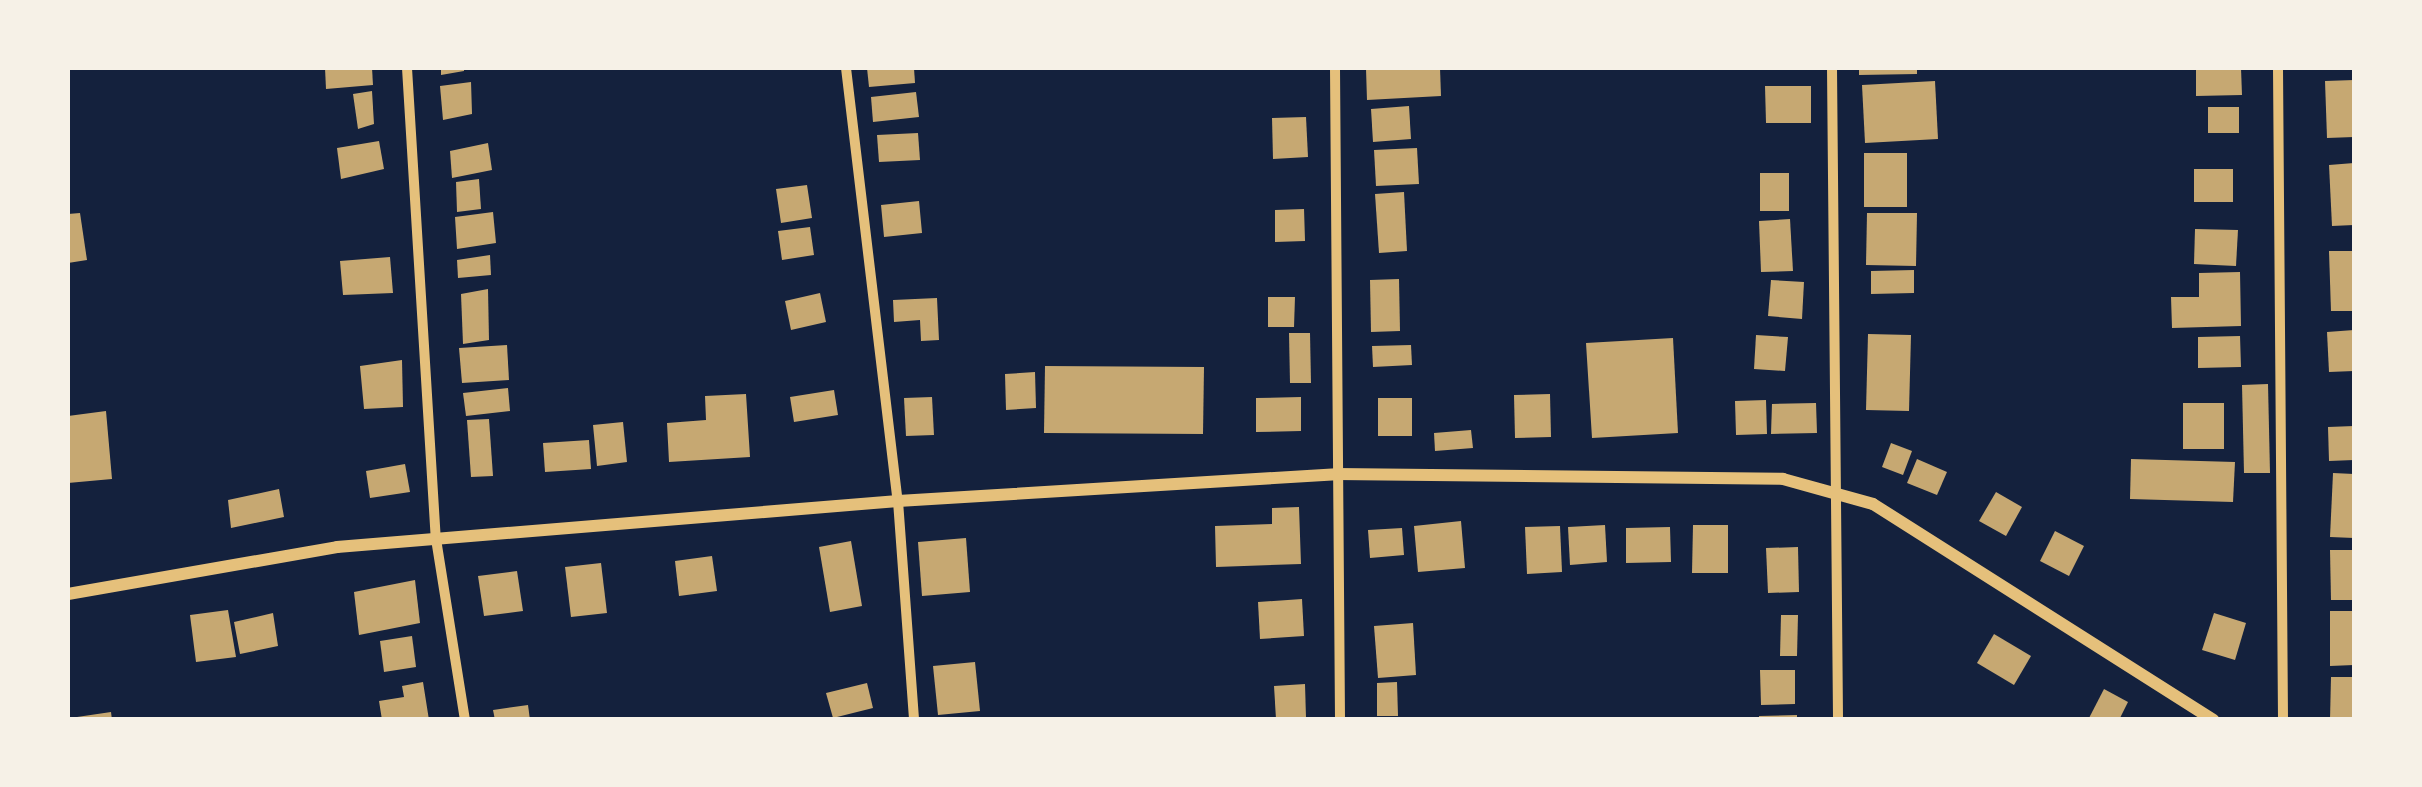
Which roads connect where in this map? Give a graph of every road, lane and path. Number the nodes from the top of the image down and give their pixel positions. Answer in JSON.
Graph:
{"nodes":[{"id":1,"x":408,"y":68,"type":"edge"},
{"id":2,"x":846,"y":68,"type":"edge"},
{"id":3,"x":1336,"y":68,"type":"edge"},
{"id":4,"x":1832,"y":68,"type":"edge"},
{"id":5,"x":2278,"y":68,"type":"edge"},
{"id":6,"x":1336,"y":474,"type":"junction"},
{"id":7,"x":1833,"y":489,"type":"junction"},
{"id":8,"x":898,"y":501,"type":"junction"},
{"id":9,"x":436,"y":539,"type":"junction"},
{"id":10,"x":68,"y":594,"type":"edge"},
{"id":11,"x":465,"y":720,"type":"edge"},
{"id":12,"x":914,"y":720,"type":"edge"},
{"id":13,"x":1340,"y":720,"type":"edge"},
{"id":14,"x":1838,"y":720,"type":"edge"},
{"id":15,"x":2213,"y":720,"type":"edge"},
{"id":16,"x":2282,"y":720,"type":"edge"}],
"edges":[{"from":1,"to":9,"type":"street"},
{"from":2,"to":8,"type":"street"},
{"from":3,"to":6,"type":"street"},
{"from":4,"to":7,"type":"street"},
{"from":5,"to":16,"type":"street"},
{"from":6,"to":7,"type":"street"},
{"from":6,"to":8,"type":"street"},
{"from":6,"to":13,"type":"street"},
{"from":7,"to":14,"type":"street"},
{"from":7,"to":15,"type":"street"},
{"from":8,"to":9,"type":"street"},
{"from":8,"to":12,"type":"street"},
{"from":9,"to":10,"type":"street"},
{"from":9,"to":11,"type":"street"}]}
